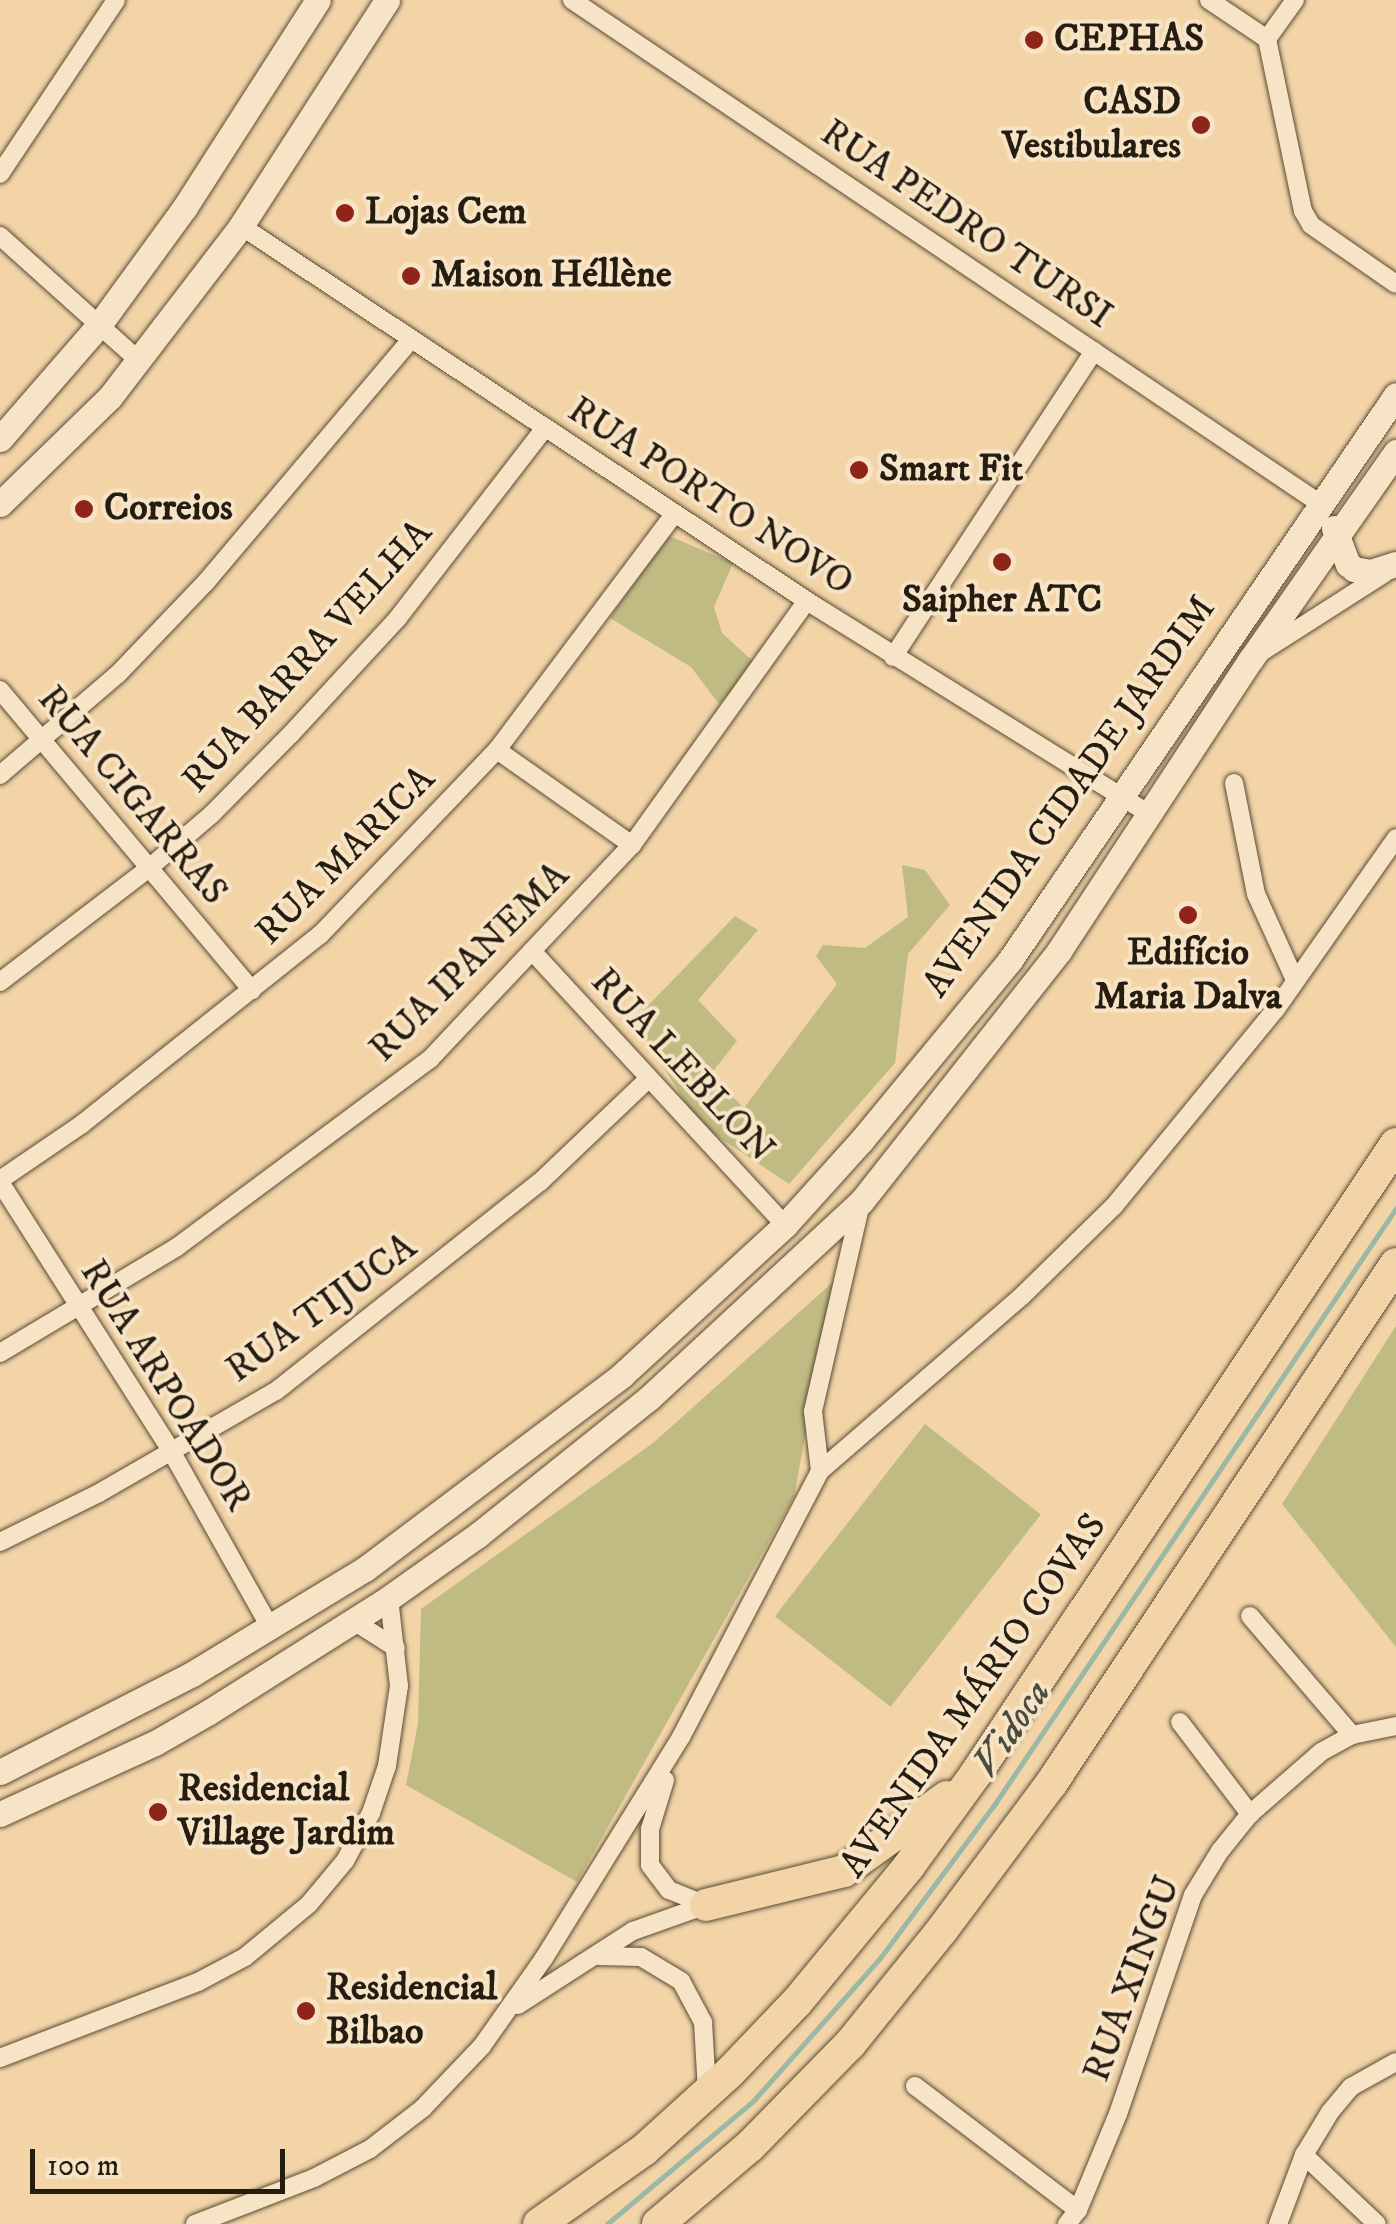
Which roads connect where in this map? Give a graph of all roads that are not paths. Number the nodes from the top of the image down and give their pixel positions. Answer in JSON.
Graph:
{"nodes":[{"id":1,"x":116,"y":0,"type":"edge"},
{"id":2,"x":318,"y":0,"type":"edge"},
{"id":3,"x":387,"y":0,"type":"edge"},
{"id":4,"x":572,"y":0,"type":"edge"},
{"id":5,"x":1209,"y":0,"type":"edge"},
{"id":6,"x":1294,"y":0,"type":"edge"},
{"id":7,"x":1267,"y":38,"type":"junction"},
{"id":8,"x":0,"y":174,"type":"edge"},
{"id":9,"x":240,"y":226,"type":"junction"},
{"id":10,"x":0,"y":236,"type":"edge"},
{"id":11,"x":1396,"y":284,"type":"edge"},
{"id":12,"x":99,"y":325,"type":"junction"},
{"id":13,"x":412,"y":339,"type":"junction"},
{"id":14,"x":1094,"y":351,"type":"junction"},
{"id":15,"x":138,"y":360,"type":"junction"},
{"id":16,"x":1396,"y":395,"type":"edge"},
{"id":17,"x":545,"y":428,"type":"junction"},
{"id":18,"x":0,"y":439,"type":"edge"},
{"id":19,"x":1396,"y":452,"type":"edge"},
{"id":20,"x":0,"y":504,"type":"edge"},
{"id":21,"x":1322,"y":505,"type":"junction"},
{"id":22,"x":675,"y":513,"type":"junction"},
{"id":23,"x":1339,"y":538,"type":"junction"},
{"id":24,"x":1396,"y":565,"type":"edge"},
{"id":25,"x":807,"y":601,"type":"junction"},
{"id":26,"x":893,"y":656,"type":"junction"},
{"id":27,"x":1251,"y":659,"type":"junction"},
{"id":28,"x":0,"y":690,"type":"edge"},
{"id":29,"x":44,"y":741,"type":"junction"},
{"id":30,"x":496,"y":750,"type":"junction"},
{"id":31,"x":0,"y":775,"type":"edge"},
{"id":32,"x":1234,"y":783,"type":"dead end"},
{"id":33,"x":1118,"y":795,"type":"junction"},
{"id":34,"x":1149,"y":814,"type":"junction"},
{"id":35,"x":1396,"y":838,"type":"edge"},
{"id":36,"x":632,"y":845,"type":"junction"},
{"id":37,"x":149,"y":868,"type":"junction"},
{"id":38,"x":532,"y":951,"type":"junction"},
{"id":39,"x":1295,"y":980,"type":"junction"},
{"id":40,"x":0,"y":982,"type":"edge"},
{"id":41,"x":252,"y":990,"type":"junction"},
{"id":42,"x":647,"y":1080,"type":"junction"},
{"id":43,"x":1396,"y":1144,"type":"edge"},
{"id":44,"x":0,"y":1181,"type":"edge"},
{"id":45,"x":861,"y":1202,"type":"junction"},
{"id":46,"x":785,"y":1225,"type":"junction"},
{"id":47,"x":1396,"y":1264,"type":"edge"},
{"id":48,"x":80,"y":1308,"type":"junction"},
{"id":49,"x":0,"y":1354,"type":"edge"},
{"id":50,"x":170,"y":1449,"type":"junction"},
{"id":51,"x":820,"y":1472,"type":"junction"},
{"id":52,"x":0,"y":1542,"type":"edge"},
{"id":53,"x":389,"y":1598,"type":"junction"},
{"id":54,"x":1250,"y":1616,"type":"dead end"},
{"id":55,"x":352,"y":1620,"type":"junction"},
{"id":56,"x":270,"y":1626,"type":"junction"},
{"id":57,"x":396,"y":1648,"type":"junction"},
{"id":58,"x":1180,"y":1722,"type":"dead end"},
{"id":59,"x":1396,"y":1726,"type":"edge"},
{"id":60,"x":1352,"y":1735,"type":"junction"},
{"id":61,"x":681,"y":1738,"type":"junction"},
{"id":62,"x":0,"y":1772,"type":"edge"},
{"id":63,"x":978,"y":1772,"type":"junction"},
{"id":64,"x":0,"y":1814,"type":"edge"},
{"id":65,"x":1250,"y":1814,"type":"junction"},
{"id":66,"x":706,"y":1905,"type":"junction"},
{"id":67,"x":588,"y":1958,"type":"junction"},
{"id":68,"x":502,"y":2018,"type":"junction"},
{"id":69,"x":0,"y":2058,"type":"edge"},
{"id":70,"x":1396,"y":2062,"type":"edge"},
{"id":71,"x":914,"y":2086,"type":"dead end"},
{"id":72,"x":708,"y":2092,"type":"junction"},
{"id":73,"x":1304,"y":2155,"type":"junction"},
{"id":74,"x":1072,"y":2217,"type":"edge"},
{"id":75,"x":196,"y":2224,"type":"edge"},
{"id":76,"x":538,"y":2224,"type":"edge"},
{"id":77,"x":658,"y":2224,"type":"edge"},
{"id":78,"x":1278,"y":2224,"type":"edge"},
{"id":79,"x":1377,"y":2224,"type":"edge"}],
"edges":[{"from":1,"to":8,"type":"street"},
{"from":2,"to":12,"type":"main road"},
{"from":3,"to":9,"type":"main road"},
{"from":4,"to":14,"type":"street","name":"RUA PEDRO TURSI"},
{"from":5,"to":7,"type":"street"},
{"from":6,"to":7,"type":"street"},
{"from":7,"to":11,"type":"street"},
{"from":9,"to":13,"type":"street","name":"RUA PORTO NOVO"},
{"from":9,"to":15,"type":"main road"},
{"from":10,"to":12,"type":"street"},
{"from":12,"to":15,"type":"street"},
{"from":12,"to":18,"type":"main road"},
{"from":13,"to":17,"type":"street","name":"RUA PORTO NOVO"},
{"from":13,"to":29,"type":"street"},
{"from":14,"to":21,"type":"street","name":"RUA PEDRO TURSI"},
{"from":14,"to":26,"type":"street"},
{"from":15,"to":20,"type":"main road"},
{"from":16,"to":21,"type":"main road","name":"AVENIDA CIDADE JARDIM"},
{"from":17,"to":22,"type":"street","name":"RUA PORTO NOVO"},
{"from":17,"to":37,"type":"street","name":"RUA BARRA VELHA"},
{"from":19,"to":23,"type":"main road","name":"AVENIDA CIDADE JARDIM"},
{"from":21,"to":23,"type":"main road"},
{"from":21,"to":33,"type":"main road","name":"AVENIDA CIDADE JARDIM"},
{"from":22,"to":25,"type":"street","name":"RUA PORTO NOVO"},
{"from":22,"to":30,"type":"street","name":"RUA MARICA"},
{"from":23,"to":24,"type":"main road"},
{"from":23,"to":27,"type":"main road","name":"AVENIDA CIDADE JARDIM"},
{"from":24,"to":27,"type":"street"},
{"from":25,"to":26,"type":"street","name":"RUA PORTO NOVO"},
{"from":25,"to":36,"type":"street","name":"RUA IPANEMA"},
{"from":26,"to":33,"type":"street","name":"RUA PORTO NOVO"},
{"from":27,"to":34,"type":"main road","name":"AVENIDA CIDADE JARDIM"},
{"from":28,"to":29,"type":"street","name":"RUA CIGARRAS"},
{"from":29,"to":31,"type":"street"},
{"from":29,"to":37,"type":"street","name":"RUA CIGARRAS"},
{"from":30,"to":36,"type":"street"},
{"from":30,"to":41,"type":"street","name":"RUA MARICA"},
{"from":32,"to":39,"type":"street"},
{"from":33,"to":34,"type":"street","name":"RUA PORTO NOVO"},
{"from":33,"to":46,"type":"main road","name":"AVENIDA CIDADE JARDIM"},
{"from":34,"to":45,"type":"main road","name":"AVENIDA CIDADE JARDIM"},
{"from":35,"to":39,"type":"street"},
{"from":36,"to":38,"type":"street","name":"RUA IPANEMA"},
{"from":37,"to":40,"type":"street","name":"RUA BARRA VELHA"},
{"from":37,"to":41,"type":"street","name":"RUA CIGARRAS"},
{"from":38,"to":42,"type":"street","name":"RUA LEBLON"},
{"from":38,"to":48,"type":"street","name":"RUA IPANEMA"},
{"from":39,"to":51,"type":"street"},
{"from":41,"to":44,"type":"street","name":"RUA MARICA"},
{"from":42,"to":46,"type":"street","name":"RUA LEBLON"},
{"from":42,"to":50,"type":"street","name":"RUA TIJUCA"},
{"from":43,"to":63,"type":"highway","name":"AVENIDA MÁRIO COVAS"},
{"from":44,"to":48,"type":"street","name":"RUA ARPOADOR"},
{"from":45,"to":51,"type":"street"},
{"from":45,"to":53,"type":"main road","name":"AVENIDA CIDADE JARDIM"},
{"from":46,"to":56,"type":"main road","name":"AVENIDA CIDADE JARDIM"},
{"from":47,"to":77,"type":"highway"},
{"from":48,"to":49,"type":"street","name":"RUA IPANEMA"},
{"from":48,"to":50,"type":"street","name":"RUA ARPOADOR"},
{"from":50,"to":52,"type":"street","name":"RUA TIJUCA"},
{"from":50,"to":56,"type":"street","name":"RUA ARPOADOR"},
{"from":51,"to":61,"type":"street"},
{"from":53,"to":55,"type":"main road","name":"AVENIDA CIDADE JARDIM"},
{"from":53,"to":57,"type":"street"},
{"from":54,"to":60,"type":"street"},
{"from":55,"to":57,"type":"street"},
{"from":55,"to":64,"type":"main road","name":"AVENIDA CIDADE JARDIM"},
{"from":56,"to":62,"type":"main road","name":"AVENIDA CIDADE JARDIM"},
{"from":57,"to":69,"type":"street"},
{"from":58,"to":65,"type":"street"},
{"from":59,"to":60,"type":"street","name":"RUA XINGU"},
{"from":60,"to":65,"type":"street","name":"RUA XINGU"},
{"from":61,"to":66,"type":"street"},
{"from":61,"to":68,"type":"street"},
{"from":63,"to":66,"type":"highway"},
{"from":63,"to":72,"type":"highway","name":"AVENIDA MÁRIO COVAS"},
{"from":65,"to":74,"type":"street","name":"RUA XINGU"},
{"from":66,"to":67,"type":"street"},
{"from":67,"to":68,"type":"street"},
{"from":67,"to":72,"type":"street"},
{"from":68,"to":75,"type":"street"},
{"from":70,"to":73,"type":"street"},
{"from":71,"to":74,"type":"street"},
{"from":72,"to":76,"type":"highway","name":"AVENIDA MÁRIO COVAS"},
{"from":73,"to":78,"type":"street"},
{"from":73,"to":79,"type":"street"}]}
